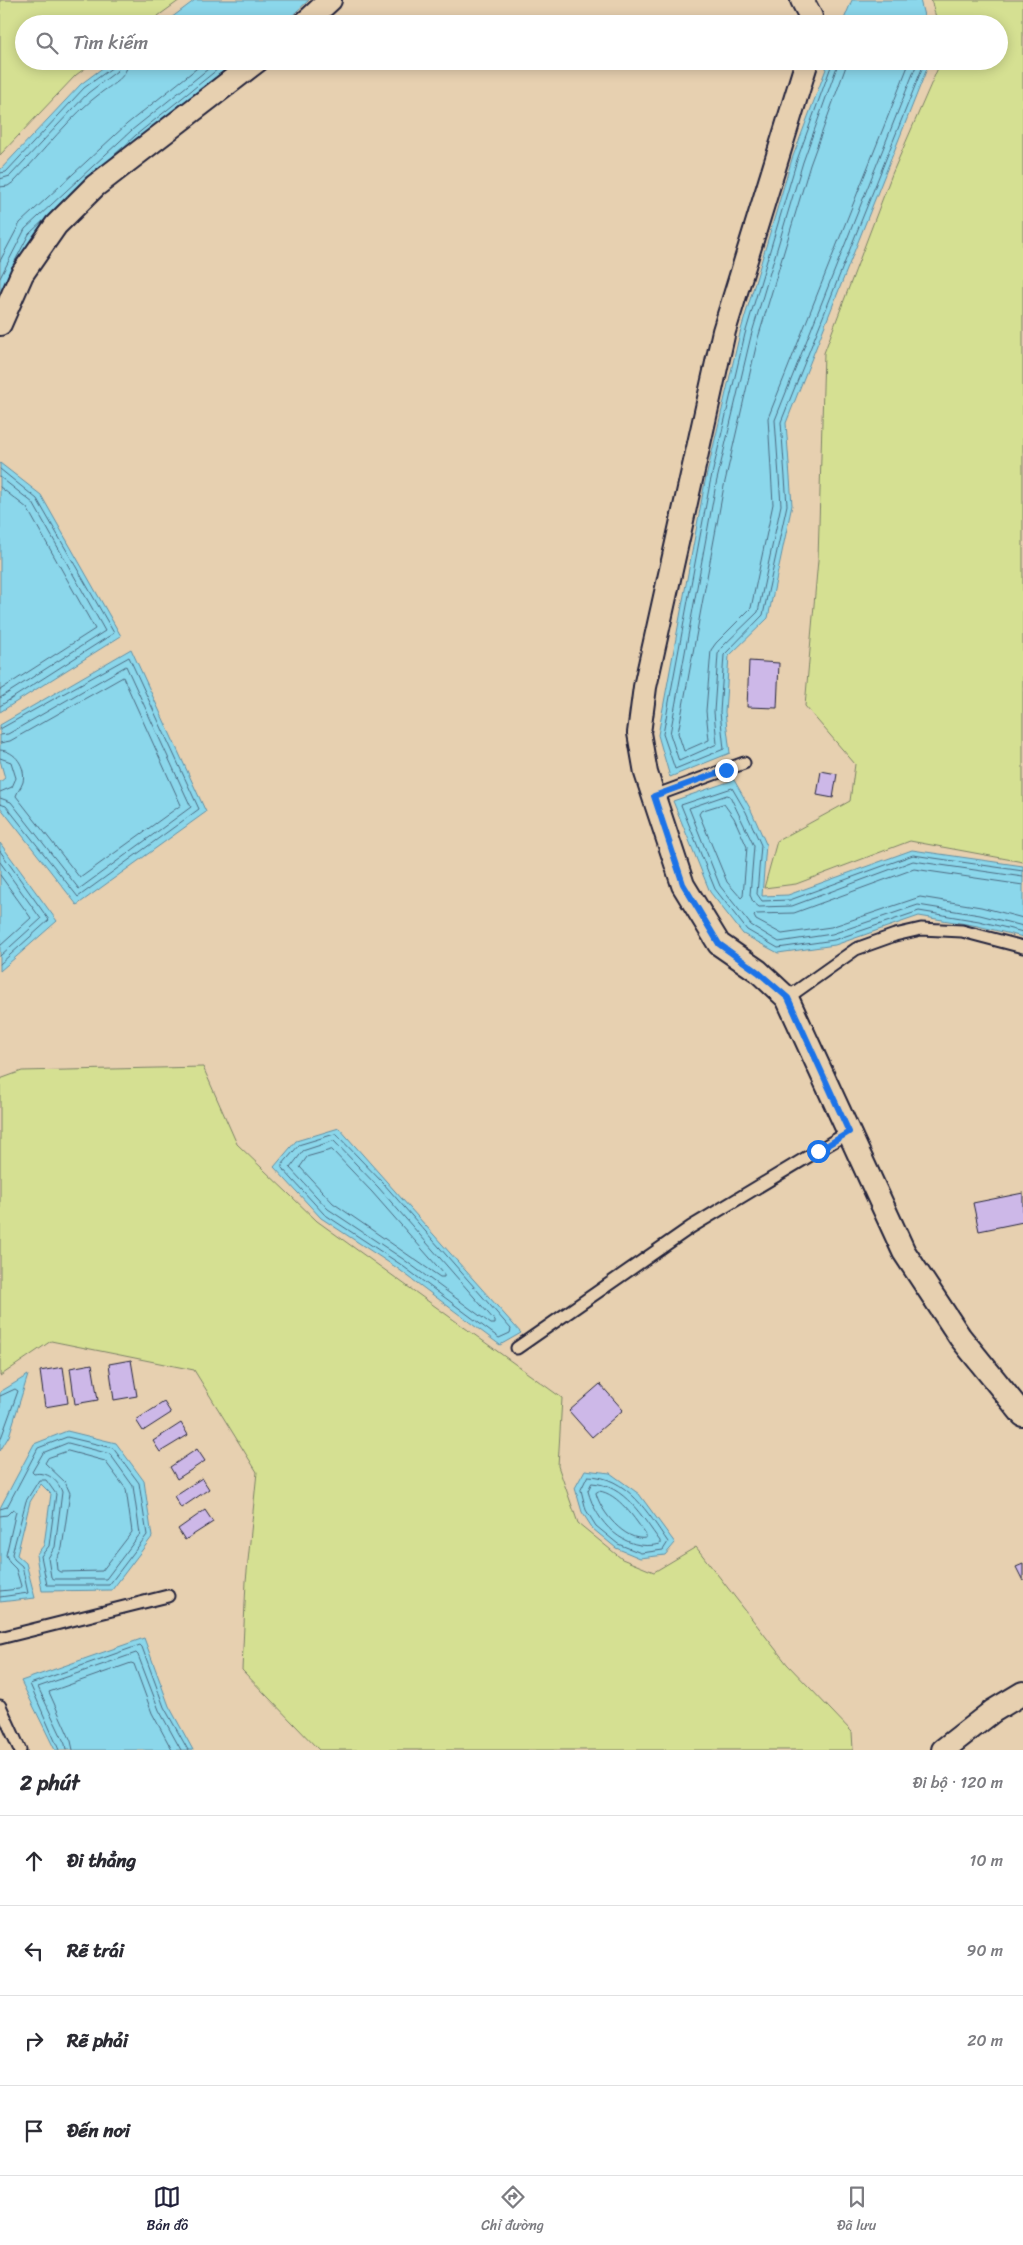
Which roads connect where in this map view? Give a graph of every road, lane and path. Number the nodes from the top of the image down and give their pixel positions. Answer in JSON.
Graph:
{"nodes":[{"id":1,"x":330,"y":0,"type":"edge"},
{"id":2,"x":802,"y":0,"type":"edge"},
{"id":3,"x":314,"y":15,"type":"edge"},
{"id":4,"x":810,"y":15,"type":"edge"},
{"id":5,"x":245,"y":70,"type":"edge"},
{"id":6,"x":804,"y":70,"type":"edge"},
{"id":7,"x":0,"y":324,"type":"edge"},
{"id":8,"x":744,"y":763,"type":"dead end"},
{"id":9,"x":654,"y":796,"type":"junction"},
{"id":10,"x":1023,"y":947,"type":"edge"},
{"id":11,"x":788,"y":998,"type":"junction"},
{"id":12,"x":849,"y":1132,"type":"junction"},
{"id":13,"x":517,"y":1348,"type":"dead end"},
{"id":14,"x":1023,"y":1415,"type":"edge"},
{"id":15,"x":168,"y":1596,"type":"dead end"},
{"id":16,"x":0,"y":1638,"type":"edge"},
{"id":17,"x":1023,"y":1693,"type":"edge"},
{"id":18,"x":0,"y":1706,"type":"edge"},
{"id":19,"x":20,"y":1750,"type":"edge"},
{"id":20,"x":943,"y":1750,"type":"edge"}],
"edges":[{"from":1,"to":3,"type":"street"},
{"from":2,"to":4,"type":"street"},
{"from":5,"to":7,"type":"street"},
{"from":6,"to":9,"type":"street"},
{"from":8,"to":9,"type":"lane"},
{"from":9,"to":11,"type":"street"},
{"from":10,"to":11,"type":"lane"},
{"from":11,"to":12,"type":"street"},
{"from":12,"to":13,"type":"lane"},
{"from":12,"to":14,"type":"street"},
{"from":15,"to":16,"type":"lane"},
{"from":17,"to":20,"type":"street"},
{"from":18,"to":19,"type":"lane"}]}
